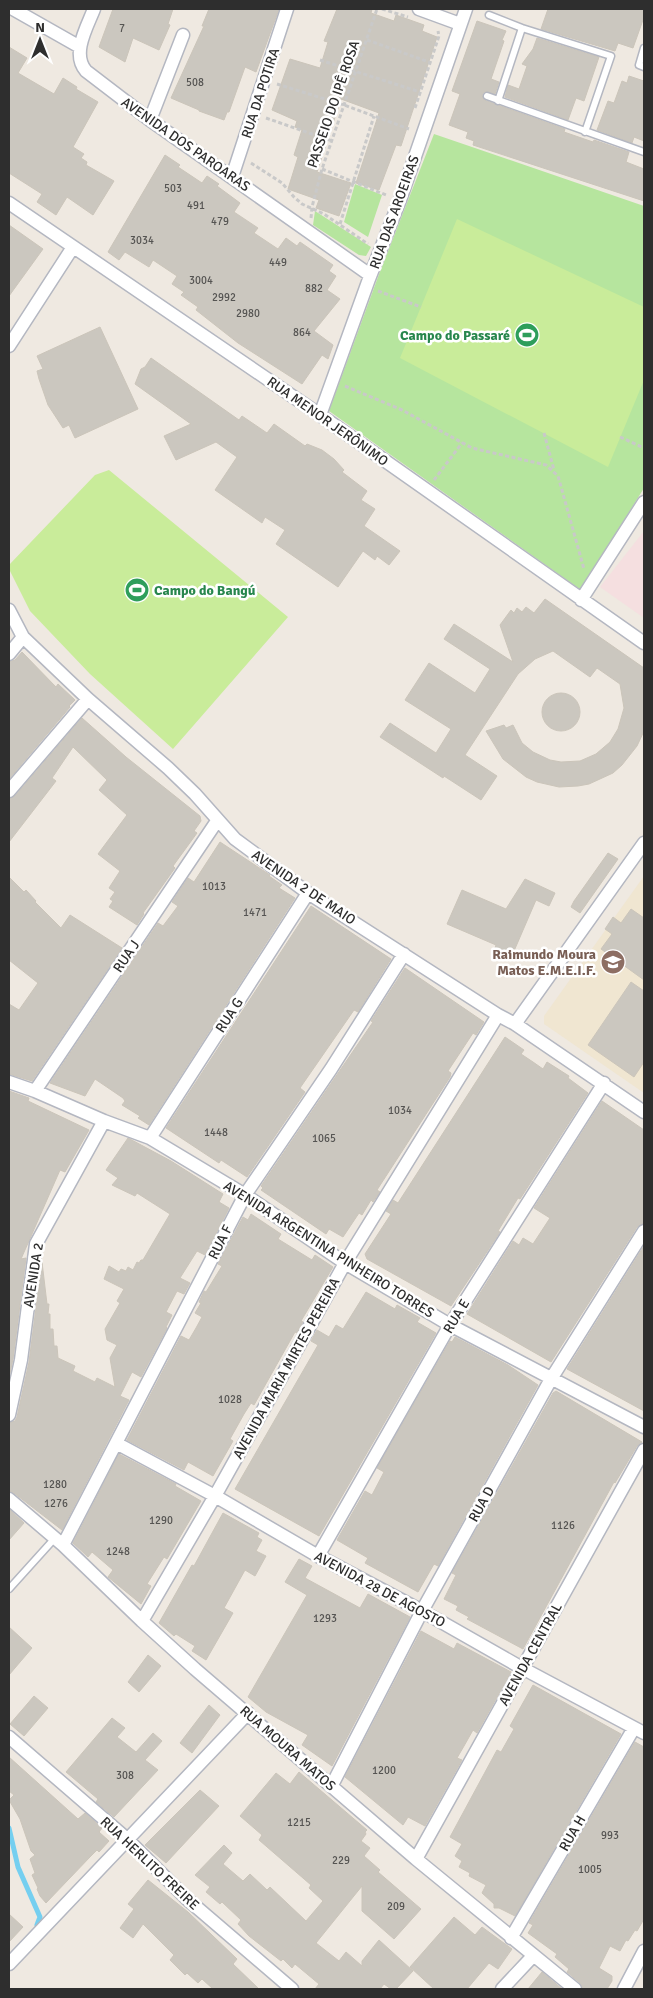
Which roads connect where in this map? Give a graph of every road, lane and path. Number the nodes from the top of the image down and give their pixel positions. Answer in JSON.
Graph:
{"nodes":[{"id":1,"x":13,"y":9,"type":"edge"},
{"id":2,"x":94,"y":9,"type":"edge"},
{"id":3,"x":287,"y":9,"type":"edge"},
{"id":4,"x":377,"y":9,"type":"edge"},
{"id":5,"x":382,"y":9,"type":"edge"},
{"id":6,"x":466,"y":9,"type":"edge"},
{"id":7,"x":417,"y":14,"type":"edge"},
{"id":8,"x":489,"y":15,"type":"dead end"},
{"id":9,"x":460,"y":24,"type":"junction"},
{"id":10,"x":436,"y":28,"type":"dead end"},
{"id":11,"x":522,"y":28,"type":"junction"},
{"id":12,"x":183,"y":35,"type":"dead end"},
{"id":13,"x":367,"y":40,"type":"junction"},
{"id":14,"x":80,"y":47,"type":"junction"},
{"id":15,"x":644,"y":48,"type":"edge"},
{"id":16,"x":320,"y":60,"type":"dead end"},
{"id":17,"x":429,"y":62,"type":"junction"},
{"id":18,"x":644,"y":67,"type":"edge"},
{"id":19,"x":356,"y":72,"type":"junction"},
{"id":20,"x":276,"y":84,"type":"dead end"},
{"id":21,"x":420,"y":92,"type":"junction"},
{"id":22,"x":486,"y":96,"type":"dead end"},
{"id":23,"x":498,"y":101,"type":"junction"},
{"id":24,"x":344,"y":105,"type":"junction"},
{"id":25,"x":414,"y":111,"type":"dead end"},
{"id":26,"x":374,"y":116,"type":"junction"},
{"id":27,"x":264,"y":117,"type":"dead end"},
{"id":28,"x":150,"y":120,"type":"junction"},
{"id":29,"x":411,"y":120,"type":"dead end"},
{"id":30,"x":408,"y":129,"type":"junction"},
{"id":31,"x":585,"y":132,"type":"junction"},
{"id":32,"x":407,"y":134,"type":"dead end"},
{"id":33,"x":332,"y":141,"type":"junction"},
{"id":34,"x":644,"y":152,"type":"edge"},
{"id":35,"x":240,"y":155,"type":"junction"},
{"id":36,"x":322,"y":169,"type":"junction"},
{"id":37,"x":232,"y":178,"type":"junction"},
{"id":38,"x":354,"y":181,"type":"junction"},
{"id":39,"x":389,"y":186,"type":"dead end"},
{"id":40,"x":9,"y":203,"type":"edge"},
{"id":41,"x":312,"y":207,"type":"junction"},
{"id":42,"x":340,"y":224,"type":"junction"},
{"id":43,"x":372,"y":236,"type":"dead end"},
{"id":44,"x":73,"y":247,"type":"junction"},
{"id":45,"x":370,"y":275,"type":"junction"},
{"id":46,"x":386,"y":292,"type":"dead end"},
{"id":47,"x":421,"y":308,"type":"dead end"},
{"id":48,"x":9,"y":346,"type":"edge"},
{"id":49,"x":333,"y":381,"type":"junction"},
{"id":50,"x":320,"y":415,"type":"junction"},
{"id":51,"x":544,"y":433,"type":"dead end"},
{"id":52,"x":620,"y":437,"type":"dead end"},
{"id":53,"x":462,"y":443,"type":"junction"},
{"id":54,"x":644,"y":448,"type":"edge"},
{"id":55,"x":554,"y":471,"type":"junction"},
{"id":56,"x":426,"y":490,"type":"junction"},
{"id":57,"x":644,"y":502,"type":"edge"},
{"id":58,"x":589,"y":587,"type":"junction"},
{"id":59,"x":581,"y":600,"type":"junction"},
{"id":60,"x":9,"y":610,"type":"edge"},
{"id":61,"x":23,"y":637,"type":"junction"},
{"id":62,"x":644,"y":643,"type":"edge"},
{"id":63,"x":9,"y":654,"type":"edge"},
{"id":64,"x":88,"y":699,"type":"junction"},
{"id":65,"x":9,"y":791,"type":"edge"},
{"id":66,"x":217,"y":821,"type":"junction"},
{"id":67,"x":644,"y":844,"type":"edge"},
{"id":68,"x":308,"y":893,"type":"junction"},
{"id":69,"x":404,"y":954,"type":"junction"},
{"id":70,"x":498,"y":1015,"type":"junction"},
{"id":71,"x":515,"y":1024,"type":"junction"},
{"id":72,"x":9,"y":1082,"type":"edge"},
{"id":73,"x":604,"y":1083,"type":"junction"},
{"id":74,"x":36,"y":1091,"type":"junction"},
{"id":75,"x":644,"y":1112,"type":"edge"},
{"id":76,"x":104,"y":1121,"type":"junction"},
{"id":77,"x":150,"y":1138,"type":"junction"},
{"id":78,"x":245,"y":1195,"type":"junction"},
{"id":79,"x":644,"y":1231,"type":"edge"},
{"id":80,"x":345,"y":1263,"type":"junction"},
{"id":81,"x":450,"y":1325,"type":"junction"},
{"id":82,"x":551,"y":1379,"type":"junction"},
{"id":83,"x":9,"y":1414,"type":"edge"},
{"id":84,"x":644,"y":1428,"type":"edge"},
{"id":85,"x":116,"y":1443,"type":"junction"},
{"id":86,"x":644,"y":1450,"type":"edge"},
{"id":87,"x":215,"y":1496,"type":"junction"},
{"id":88,"x":9,"y":1499,"type":"edge"},
{"id":89,"x":59,"y":1542,"type":"junction"},
{"id":90,"x":318,"y":1556,"type":"junction"},
{"id":91,"x":9,"y":1589,"type":"edge"},
{"id":92,"x":422,"y":1611,"type":"junction"},
{"id":93,"x":142,"y":1621,"type":"junction"},
{"id":94,"x":522,"y":1668,"type":"junction"},
{"id":95,"x":248,"y":1713,"type":"junction"},
{"id":96,"x":639,"y":1730,"type":"edge"},
{"id":97,"x":9,"y":1737,"type":"edge"},
{"id":98,"x":332,"y":1786,"type":"junction"},
{"id":99,"x":128,"y":1840,"type":"junction"},
{"id":100,"x":416,"y":1859,"type":"junction"},
{"id":101,"x":511,"y":1938,"type":"junction"},
{"id":102,"x":644,"y":1951,"type":"edge"},
{"id":103,"x":533,"y":1956,"type":"junction"},
{"id":104,"x":9,"y":1964,"type":"edge"},
{"id":105,"x":292,"y":1989,"type":"edge"},
{"id":106,"x":502,"y":1989,"type":"edge"},
{"id":107,"x":575,"y":1989,"type":"edge"},
{"id":108,"x":624,"y":1989,"type":"edge"}],
"edges":[{"from":1,"to":14,"type":"street"},
{"from":2,"to":14,"type":"street"},
{"from":3,"to":35,"type":"street","name":"RUA DA POTIRA"},
{"from":4,"to":13,"type":"path","name":"PASSEIO DO IPÊ ROSA"},
{"from":5,"to":7,"type":"path"},
{"from":6,"to":9,"type":"street","name":"RUA DAS AROEIRAS"},
{"from":7,"to":9,"type":"street"},
{"from":8,"to":11,"type":"lane"},
{"from":9,"to":45,"type":"street","name":"RUA DAS AROEIRAS"},
{"from":10,"to":17,"type":"path"},
{"from":11,"to":23,"type":"lane"},
{"from":11,"to":31,"type":"lane"},
{"from":12,"to":28,"type":"street"},
{"from":13,"to":17,"type":"path"},
{"from":13,"to":19,"type":"path","name":"PASSEIO DO IPÊ ROSA"},
{"from":14,"to":28,"type":"street","name":"AVENIDA DOS PAROARAS"},
{"from":15,"to":18,"type":"lane"},
{"from":16,"to":19,"type":"path"},
{"from":17,"to":21,"type":"path"},
{"from":19,"to":21,"type":"path"},
{"from":19,"to":24,"type":"path","name":"PASSEIO DO IPÊ ROSA"},
{"from":20,"to":24,"type":"path"},
{"from":21,"to":25,"type":"path"},
{"from":22,"to":23,"type":"lane"},
{"from":23,"to":31,"type":"lane"},
{"from":24,"to":26,"type":"path"},
{"from":24,"to":33,"type":"path","name":"PASSEIO DO IPÊ ROSA"},
{"from":26,"to":30,"type":"path"},
{"from":26,"to":38,"type":"path"},
{"from":27,"to":33,"type":"path"},
{"from":28,"to":37,"type":"street","name":"AVENIDA DOS PAROARAS"},
{"from":29,"to":30,"type":"path"},
{"from":30,"to":32,"type":"path"},
{"from":31,"to":34,"type":"lane"},
{"from":33,"to":36,"type":"path","name":"PASSEIO DO IPÊ ROSA"},
{"from":35,"to":37,"type":"street","name":"RUA DA POTIRA"},
{"from":35,"to":41,"type":"path"},
{"from":36,"to":38,"type":"path"},
{"from":36,"to":41,"type":"path","name":"PASSEIO DO IPÊ ROSA"},
{"from":37,"to":45,"type":"street","name":"AVENIDA DOS PAROARAS"},
{"from":38,"to":39,"type":"path"},
{"from":38,"to":42,"type":"path"},
{"from":40,"to":44,"type":"street","name":"RUA MENOR JERÔNIMO"},
{"from":41,"to":42,"type":"path"},
{"from":42,"to":43,"type":"path"},
{"from":44,"to":48,"type":"street"},
{"from":44,"to":50,"type":"street","name":"RUA MENOR JERÔNIMO"},
{"from":45,"to":49,"type":"street","name":"RUA DAS AROEIRAS"},
{"from":46,"to":47,"type":"path"},
{"from":49,"to":50,"type":"street","name":"RUA DAS AROEIRAS"},
{"from":49,"to":53,"type":"path"},
{"from":50,"to":56,"type":"street","name":"RUA MENOR JERÔNIMO"},
{"from":51,"to":55,"type":"path"},
{"from":52,"to":54,"type":"path"},
{"from":53,"to":55,"type":"path"},
{"from":53,"to":56,"type":"path"},
{"from":55,"to":58,"type":"path"},
{"from":56,"to":59,"type":"street","name":"RUA MENOR JERÔNIMO"},
{"from":57,"to":58,"type":"street"},
{"from":58,"to":59,"type":"street"},
{"from":59,"to":62,"type":"street","name":"RUA MENOR JERÔNIMO"},
{"from":60,"to":61,"type":"street","name":"AVENIDA 2 DE MAIO"},
{"from":61,"to":63,"type":"street"},
{"from":61,"to":64,"type":"street","name":"AVENIDA 2 DE MAIO"},
{"from":64,"to":65,"type":"street"},
{"from":64,"to":66,"type":"street","name":"AVENIDA 2 DE MAIO"},
{"from":66,"to":68,"type":"street","name":"AVENIDA 2 DE MAIO"},
{"from":66,"to":74,"type":"street","name":"RUA J"},
{"from":67,"to":71,"type":"street"},
{"from":68,"to":69,"type":"street","name":"AVENIDA 2 DE MAIO"},
{"from":68,"to":77,"type":"street","name":"RUA G"},
{"from":69,"to":70,"type":"street","name":"AVENIDA 2 DE MAIO"},
{"from":69,"to":78,"type":"street","name":"RUA F"},
{"from":70,"to":71,"type":"street","name":"AVENIDA 2 DE MAIO"},
{"from":70,"to":80,"type":"street","name":"AVENIDA MARIA MIRTES PEREIRA"},
{"from":71,"to":73,"type":"street","name":"AVENIDA 2 DE MAIO"},
{"from":72,"to":74,"type":"street","name":"AVENIDA ARGENTINA PINHEIRO TORRES"},
{"from":73,"to":75,"type":"street","name":"AVENIDA 2 DE MAIO"},
{"from":73,"to":81,"type":"street","name":"RUA E"},
{"from":74,"to":76,"type":"street","name":"AVENIDA ARGENTINA PINHEIRO TORRES"},
{"from":76,"to":77,"type":"street","name":"AVENIDA ARGENTINA PINHEIRO TORRES"},
{"from":76,"to":83,"type":"street","name":"AVENIDA 2"},
{"from":77,"to":78,"type":"street","name":"AVENIDA ARGENTINA PINHEIRO TORRES"},
{"from":78,"to":80,"type":"street","name":"AVENIDA ARGENTINA PINHEIRO TORRES"},
{"from":78,"to":85,"type":"street","name":"RUA F"},
{"from":79,"to":82,"type":"street","name":"RUA D"},
{"from":80,"to":81,"type":"street","name":"AVENIDA ARGENTINA PINHEIRO TORRES"},
{"from":80,"to":87,"type":"street","name":"AVENIDA MARIA MIRTES PEREIRA"},
{"from":81,"to":82,"type":"street","name":"AVENIDA ARGENTINA PINHEIRO TORRES"},
{"from":81,"to":90,"type":"street","name":"RUA E"},
{"from":82,"to":84,"type":"street","name":"AVENIDA ARGENTINA PINHEIRO TORRES"},
{"from":82,"to":92,"type":"street","name":"RUA D"},
{"from":85,"to":87,"type":"street","name":"AVENIDA 28 DE AGOSTO"},
{"from":85,"to":89,"type":"street","name":"RUA F"},
{"from":86,"to":94,"type":"street","name":"AVENIDA CENTRAL"},
{"from":87,"to":90,"type":"street","name":"AVENIDA 28 DE AGOSTO"},
{"from":87,"to":93,"type":"street","name":"AVENIDA MARIA MIRTES PEREIRA"},
{"from":88,"to":89,"type":"street","name":"RUA MOURA MATOS"},
{"from":89,"to":91,"type":"lane"},
{"from":89,"to":93,"type":"street","name":"RUA MOURA MATOS"},
{"from":90,"to":92,"type":"street","name":"AVENIDA 28 DE AGOSTO"},
{"from":92,"to":94,"type":"street","name":"AVENIDA 28 DE AGOSTO"},
{"from":92,"to":98,"type":"street","name":"RUA D"},
{"from":93,"to":95,"type":"street","name":"RUA MOURA MATOS"},
{"from":94,"to":96,"type":"street","name":"AVENIDA 28 DE AGOSTO"},
{"from":94,"to":100,"type":"street","name":"AVENIDA CENTRAL"},
{"from":95,"to":98,"type":"street","name":"RUA MOURA MATOS"},
{"from":95,"to":99,"type":"street"},
{"from":96,"to":101,"type":"street","name":"RUA H"},
{"from":97,"to":99,"type":"street","name":"RUA HERLITO FREIRE"},
{"from":98,"to":100,"type":"street","name":"RUA MOURA MATOS"},
{"from":99,"to":104,"type":"street"},
{"from":99,"to":105,"type":"street","name":"RUA HERLITO FREIRE"},
{"from":100,"to":101,"type":"street","name":"RUA MOURA MATOS"},
{"from":101,"to":103,"type":"street","name":"RUA MOURA MATOS"},
{"from":102,"to":108,"type":"street"},
{"from":103,"to":106,"type":"street"},
{"from":103,"to":107,"type":"street","name":"RUA MOURA MATOS"}]}
